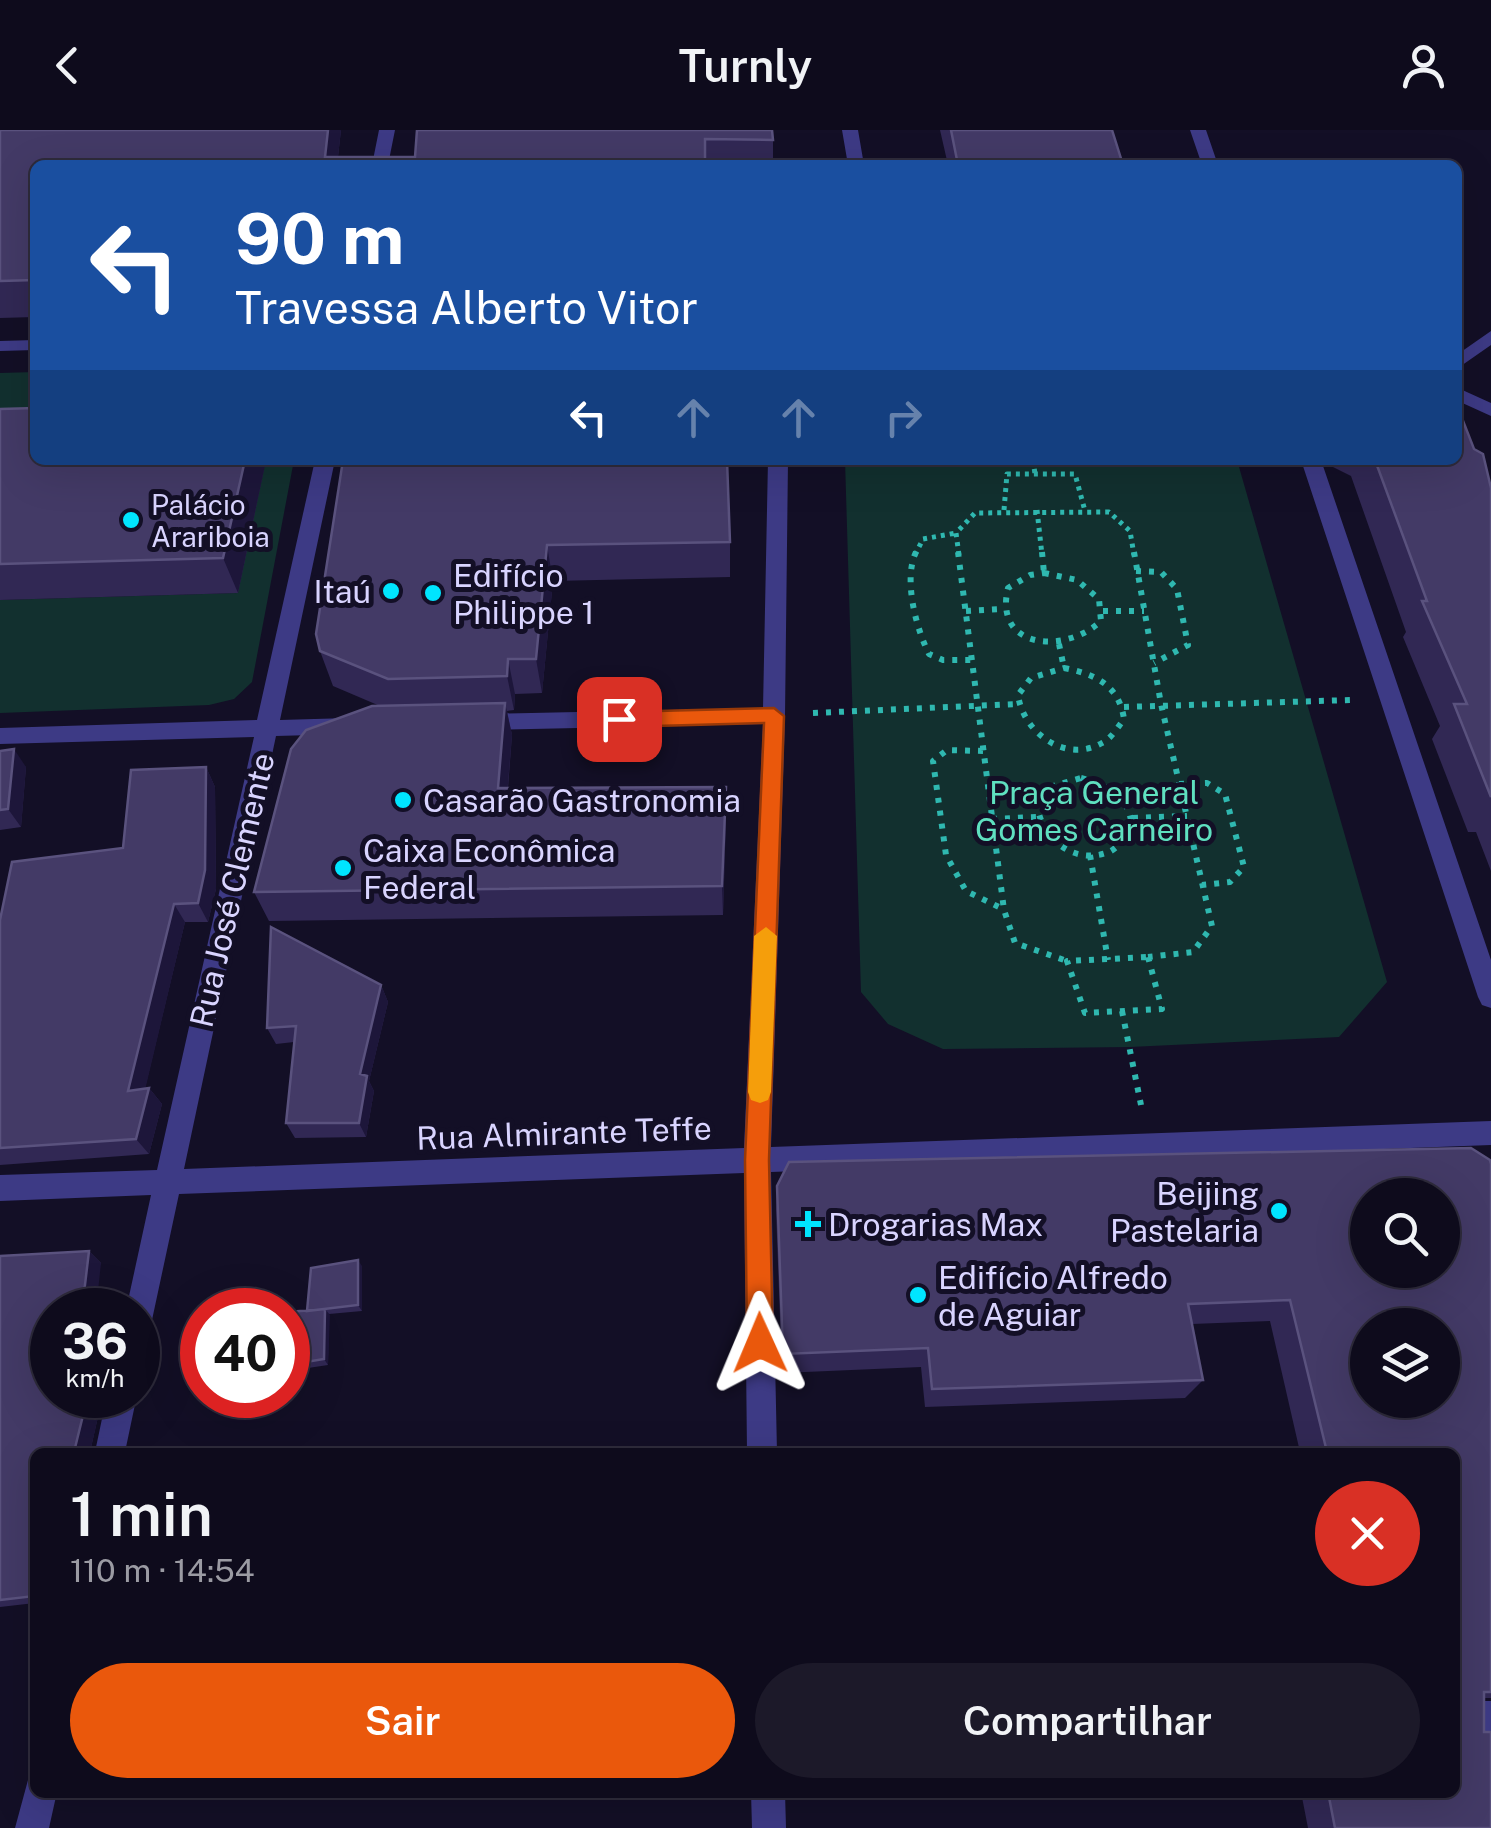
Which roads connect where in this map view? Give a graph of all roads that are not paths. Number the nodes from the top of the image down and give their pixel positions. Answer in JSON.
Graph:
{"nodes":[{"id":1,"x":386,"y":130,"type":"edge"},
{"id":2,"x":850,"y":130,"type":"edge"},
{"id":3,"x":1198,"y":130,"type":"edge"},
{"id":4,"x":381,"y":160,"type":"edge"},
{"id":5,"x":855,"y":160,"type":"edge"},
{"id":6,"x":1208,"y":160,"type":"edge"},
{"id":7,"x":1491,"y":336,"type":"edge"},
{"id":8,"x":30,"y":344,"type":"edge"},
{"id":9,"x":0,"y":346,"type":"edge"},
{"id":10,"x":1462,"y":360,"type":"edge"},
{"id":11,"x":1462,"y":396,"type":"edge"},
{"id":12,"x":1491,"y":410,"type":"edge"},
{"id":13,"x":324,"y":465,"type":"edge"},
{"id":14,"x":778,"y":465,"type":"edge"},
{"id":15,"x":1313,"y":465,"type":"edge"},
{"id":16,"x":774,"y":716,"type":"junction"},
{"id":17,"x":464,"y":723,"type":"edge"},
{"id":18,"x":366,"y":725,"type":"edge"},
{"id":19,"x":270,"y":728,"type":"junction"},
{"id":20,"x":0,"y":736,"type":"edge"},
{"id":21,"x":1491,"y":997,"type":"edge"},
{"id":22,"x":1491,"y":1133,"type":"edge"},
{"id":23,"x":757,"y":1160,"type":"junction"},
{"id":24,"x":166,"y":1183,"type":"junction"},
{"id":25,"x":0,"y":1188,"type":"edge"},
{"id":26,"x":145,"y":1288,"type":"edge"},
{"id":27,"x":117,"y":1418,"type":"edge"},
{"id":28,"x":111,"y":1448,"type":"edge"},
{"id":29,"x":762,"y":1448,"type":"edge"},
{"id":30,"x":1460,"y":1718,"type":"edge"},
{"id":31,"x":1491,"y":1718,"type":"edge"},
{"id":32,"x":39,"y":1798,"type":"edge"},
{"id":33,"x":768,"y":1798,"type":"edge"},
{"id":34,"x":32,"y":1828,"type":"edge"},
{"id":35,"x":769,"y":1828,"type":"edge"}],
"edges":[{"from":1,"to":4,"type":"street"},
{"from":2,"to":5,"type":"street"},
{"from":3,"to":6,"type":"street"},
{"from":7,"to":10,"type":"street"},
{"from":8,"to":9,"type":"street"},
{"from":11,"to":12,"type":"street"},
{"from":13,"to":19,"type":"street","name":"Rua José Clemente"},
{"from":14,"to":16,"type":"street"},
{"from":15,"to":21,"type":"street"},
{"from":16,"to":17,"type":"street"},
{"from":16,"to":23,"type":"street"},
{"from":18,"to":19,"type":"street"},
{"from":19,"to":20,"type":"street"},
{"from":19,"to":24,"type":"street","name":"Rua José Clemente"},
{"from":22,"to":23,"type":"street","name":"Rua Almirante Teffe"},
{"from":23,"to":24,"type":"street","name":"Rua Almirante Teffe"},
{"from":23,"to":29,"type":"street"},
{"from":24,"to":25,"type":"street","name":"Rua Almirante Teffe"},
{"from":24,"to":26,"type":"street","name":"Rua José Clemente"},
{"from":27,"to":28,"type":"street"},
{"from":30,"to":31,"type":"street"},
{"from":32,"to":34,"type":"street"},
{"from":33,"to":35,"type":"street"}]}
